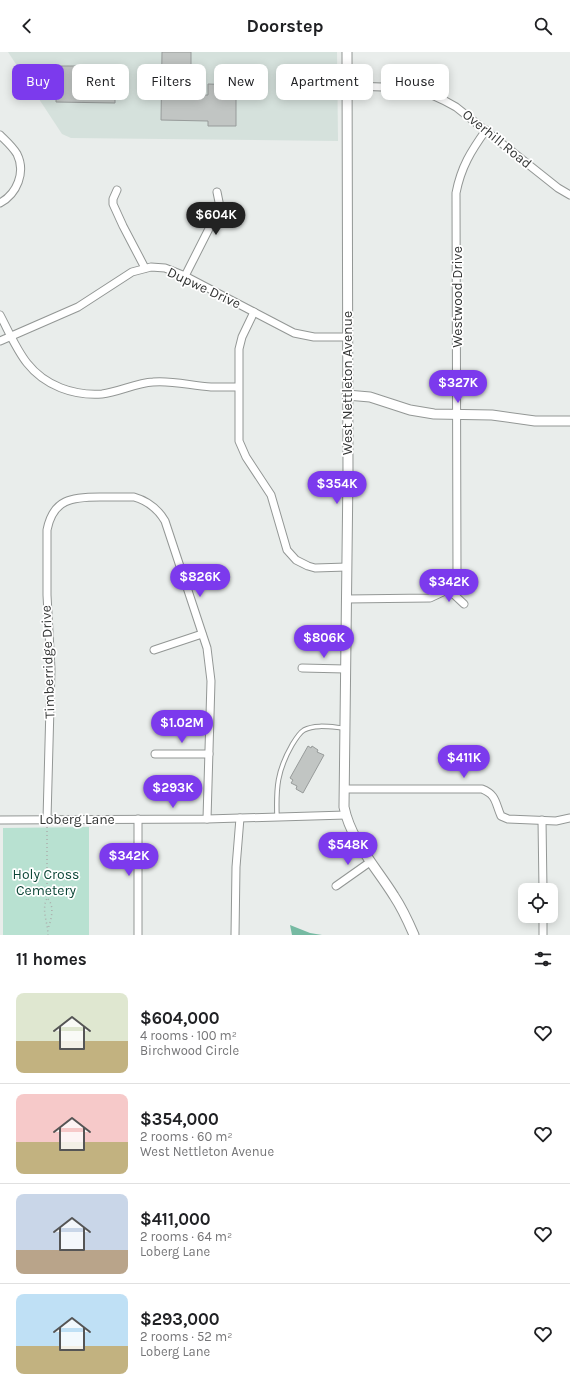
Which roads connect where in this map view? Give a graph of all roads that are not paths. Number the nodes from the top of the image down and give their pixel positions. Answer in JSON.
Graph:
{"nodes":[{"id":1,"x":347,"y":52,"type":"edge"},
{"id":2,"x":347,"y":64,"type":"edge"},
{"id":3,"x":373,"y":87,"type":"edge"},
{"id":4,"x":347,"y":100,"type":"edge"},
{"id":5,"x":486,"y":130,"type":"junction"},
{"id":6,"x":0,"y":134,"type":"edge"},
{"id":7,"x":117,"y":190,"type":"dead end"},
{"id":8,"x":217,"y":192,"type":"dead end"},
{"id":9,"x":570,"y":195,"type":"edge"},
{"id":10,"x":0,"y":203,"type":"edge"},
{"id":11,"x":145,"y":268,"type":"junction"},
{"id":12,"x":185,"y":276,"type":"junction"},
{"id":13,"x":254,"y":312,"type":"junction"},
{"id":14,"x":0,"y":315,"type":"edge"},
{"id":15,"x":11,"y":335,"type":"junction"},
{"id":16,"x":347,"y":337,"type":"junction"},
{"id":17,"x":0,"y":341,"type":"edge"},
{"id":18,"x":238,"y":386,"type":"junction"},
{"id":19,"x":347,"y":396,"type":"junction"},
{"id":20,"x":457,"y":415,"type":"junction"},
{"id":21,"x":570,"y":421,"type":"edge"},
{"id":22,"x":347,"y":567,"type":"junction"},
{"id":23,"x":448,"y":589,"type":"junction"},
{"id":24,"x":347,"y":599,"type":"junction"},
{"id":25,"x":464,"y":604,"type":"dead end"},
{"id":26,"x":202,"y":634,"type":"junction"},
{"id":27,"x":154,"y":650,"type":"dead end"},
{"id":28,"x":302,"y":668,"type":"dead end"},
{"id":29,"x":346,"y":668,"type":"junction"},
{"id":30,"x":345,"y":728,"type":"junction"},
{"id":31,"x":155,"y":754,"type":"dead end"},
{"id":32,"x":209,"y":754,"type":"junction"},
{"id":33,"x":344,"y":789,"type":"junction"},
{"id":34,"x":346,"y":815,"type":"junction"},
{"id":35,"x":277,"y":817,"type":"junction"},
{"id":36,"x":240,"y":818,"type":"junction"},
{"id":37,"x":570,"y":818,"type":"edge"},
{"id":38,"x":47,"y":819,"type":"junction"},
{"id":39,"x":138,"y":819,"type":"junction"},
{"id":40,"x":207,"y":819,"type":"junction"},
{"id":41,"x":0,"y":820,"type":"edge"},
{"id":42,"x":542,"y":820,"type":"junction"},
{"id":43,"x":370,"y":862,"type":"junction"},
{"id":44,"x":543,"y":883,"type":"edge"},
{"id":45,"x":336,"y":886,"type":"dead end"},
{"id":46,"x":543,"y":923,"type":"edge"},
{"id":47,"x":138,"y":935,"type":"edge"},
{"id":48,"x":235,"y":935,"type":"edge"},
{"id":49,"x":414,"y":935,"type":"edge"},
{"id":50,"x":544,"y":935,"type":"edge"}],
"edges":[{"from":1,"to":2,"type":"street","name":"West Nettleton Avenue"},
{"from":3,"to":5,"type":"street","name":"Overhill Road"},
{"from":4,"to":16,"type":"street","name":"West Nettleton Avenue"},
{"from":5,"to":9,"type":"street","name":"Overhill Road"},
{"from":5,"to":20,"type":"street","name":"Westwood Drive"},
{"from":6,"to":10,"type":"street"},
{"from":7,"to":11,"type":"street"},
{"from":8,"to":12,"type":"street"},
{"from":11,"to":12,"type":"street","name":"Dupwe Drive"},
{"from":11,"to":15,"type":"street","name":"Dupwe Drive"},
{"from":12,"to":13,"type":"street","name":"Dupwe Drive"},
{"from":13,"to":16,"type":"street","name":"Dupwe Drive"},
{"from":13,"to":18,"type":"street"},
{"from":14,"to":15,"type":"street"},
{"from":15,"to":17,"type":"street","name":"Dupwe Drive"},
{"from":15,"to":18,"type":"street"},
{"from":16,"to":19,"type":"street","name":"West Nettleton Avenue"},
{"from":18,"to":22,"type":"street"},
{"from":19,"to":20,"type":"street"},
{"from":19,"to":22,"type":"street","name":"West Nettleton Avenue"},
{"from":20,"to":21,"type":"street"},
{"from":20,"to":23,"type":"street","name":"Westwood Drive"},
{"from":22,"to":24,"type":"street","name":"West Nettleton Avenue"},
{"from":23,"to":24,"type":"street"},
{"from":23,"to":25,"type":"street"},
{"from":24,"to":29,"type":"street","name":"West Nettleton Avenue"},
{"from":26,"to":27,"type":"street"},
{"from":26,"to":32,"type":"street"},
{"from":26,"to":38,"type":"street","name":"Timberridge Drive"},
{"from":28,"to":29,"type":"street"},
{"from":29,"to":30,"type":"street","name":"West Nettleton Avenue"},
{"from":30,"to":33,"type":"street","name":"West Nettleton Avenue"},
{"from":30,"to":35,"type":"lane"},
{"from":31,"to":32,"type":"street"},
{"from":32,"to":40,"type":"street"},
{"from":33,"to":34,"type":"street","name":"West Nettleton Avenue"},
{"from":33,"to":42,"type":"street"},
{"from":34,"to":35,"type":"street","name":"Loberg Lane"},
{"from":34,"to":43,"type":"street","name":"West Nettleton Avenue"},
{"from":35,"to":36,"type":"street","name":"Loberg Lane"},
{"from":36,"to":40,"type":"street","name":"Loberg Lane"},
{"from":36,"to":48,"type":"street"},
{"from":37,"to":42,"type":"street"},
{"from":38,"to":39,"type":"street","name":"Loberg Lane"},
{"from":38,"to":41,"type":"street","name":"Loberg Lane"},
{"from":39,"to":40,"type":"street","name":"Loberg Lane"},
{"from":39,"to":47,"type":"street"},
{"from":42,"to":44,"type":"street"},
{"from":43,"to":45,"type":"street"},
{"from":43,"to":49,"type":"street","name":"West Nettleton Avenue"},
{"from":46,"to":50,"type":"street"}]}
